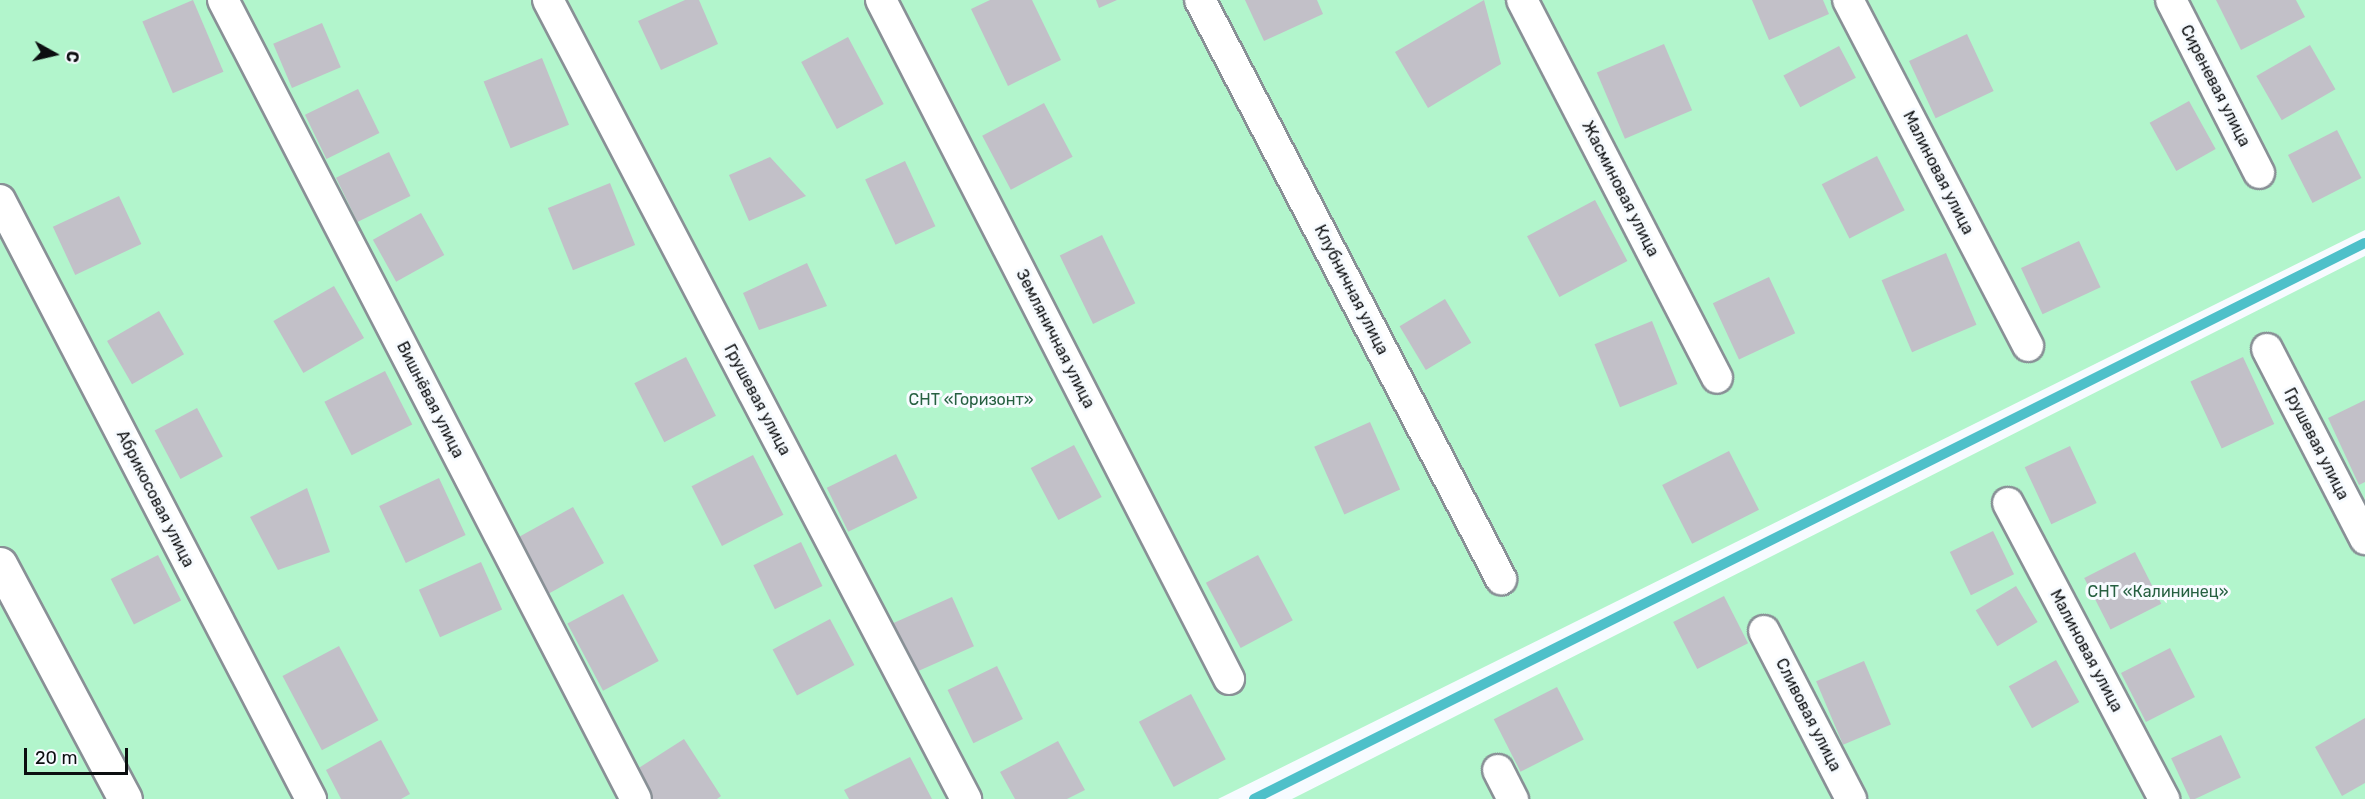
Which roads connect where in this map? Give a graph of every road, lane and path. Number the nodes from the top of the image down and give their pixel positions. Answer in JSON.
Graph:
{"nodes":[{"id":1,"x":223,"y":0,"type":"edge"},
{"id":2,"x":548,"y":0,"type":"edge"},
{"id":3,"x":881,"y":0,"type":"edge"},
{"id":4,"x":1200,"y":0,"type":"edge"},
{"id":5,"x":1522,"y":0,"type":"edge"},
{"id":6,"x":1848,"y":0,"type":"edge"},
{"id":7,"x":2171,"y":0,"type":"edge"},
{"id":8,"x":2259,"y":173,"type":"dead end"},
{"id":9,"x":0,"y":200,"type":"edge"},
{"id":10,"x":2028,"y":346,"type":"dead end"},
{"id":11,"x":2268,"y":349,"type":"dead end"},
{"id":12,"x":1718,"y":378,"type":"dead end"},
{"id":13,"x":2008,"y":504,"type":"dead end"},
{"id":14,"x":2365,"y":539,"type":"edge"},
{"id":15,"x":0,"y":564,"type":"edge"},
{"id":16,"x":1501,"y":579,"type":"dead end"},
{"id":17,"x":1764,"y":631,"type":"dead end"},
{"id":18,"x":1229,"y":679,"type":"dead end"},
{"id":19,"x":1498,"y":770,"type":"dead end"},
{"id":20,"x":125,"y":799,"type":"edge"},
{"id":21,"x":311,"y":799,"type":"edge"},
{"id":22,"x":636,"y":799,"type":"edge"},
{"id":23,"x":966,"y":799,"type":"edge"},
{"id":24,"x":1513,"y":799,"type":"edge"},
{"id":25,"x":1851,"y":799,"type":"edge"},
{"id":26,"x":2164,"y":799,"type":"edge"}],
"edges":[{"from":1,"to":22,"type":"street","name":"Вишнёвая улица"},
{"from":2,"to":23,"type":"street","name":"Грушевая улица"},
{"from":3,"to":18,"type":"street","name":"Земляничная улица"},
{"from":4,"to":16,"type":"street","name":"Клубничная улица"},
{"from":5,"to":12,"type":"street","name":"Жасминовая улица"},
{"from":6,"to":10,"type":"street","name":"Малиновая улица"},
{"from":7,"to":8,"type":"street","name":"Сиреневая улица"},
{"from":9,"to":21,"type":"street","name":"Абрикосовая улица"},
{"from":11,"to":14,"type":"street","name":"Грушевая улица"},
{"from":13,"to":26,"type":"street","name":"Малиновая улица"},
{"from":15,"to":20,"type":"street"},
{"from":17,"to":25,"type":"street","name":"Сливовая улица"},
{"from":19,"to":24,"type":"street"}]}
